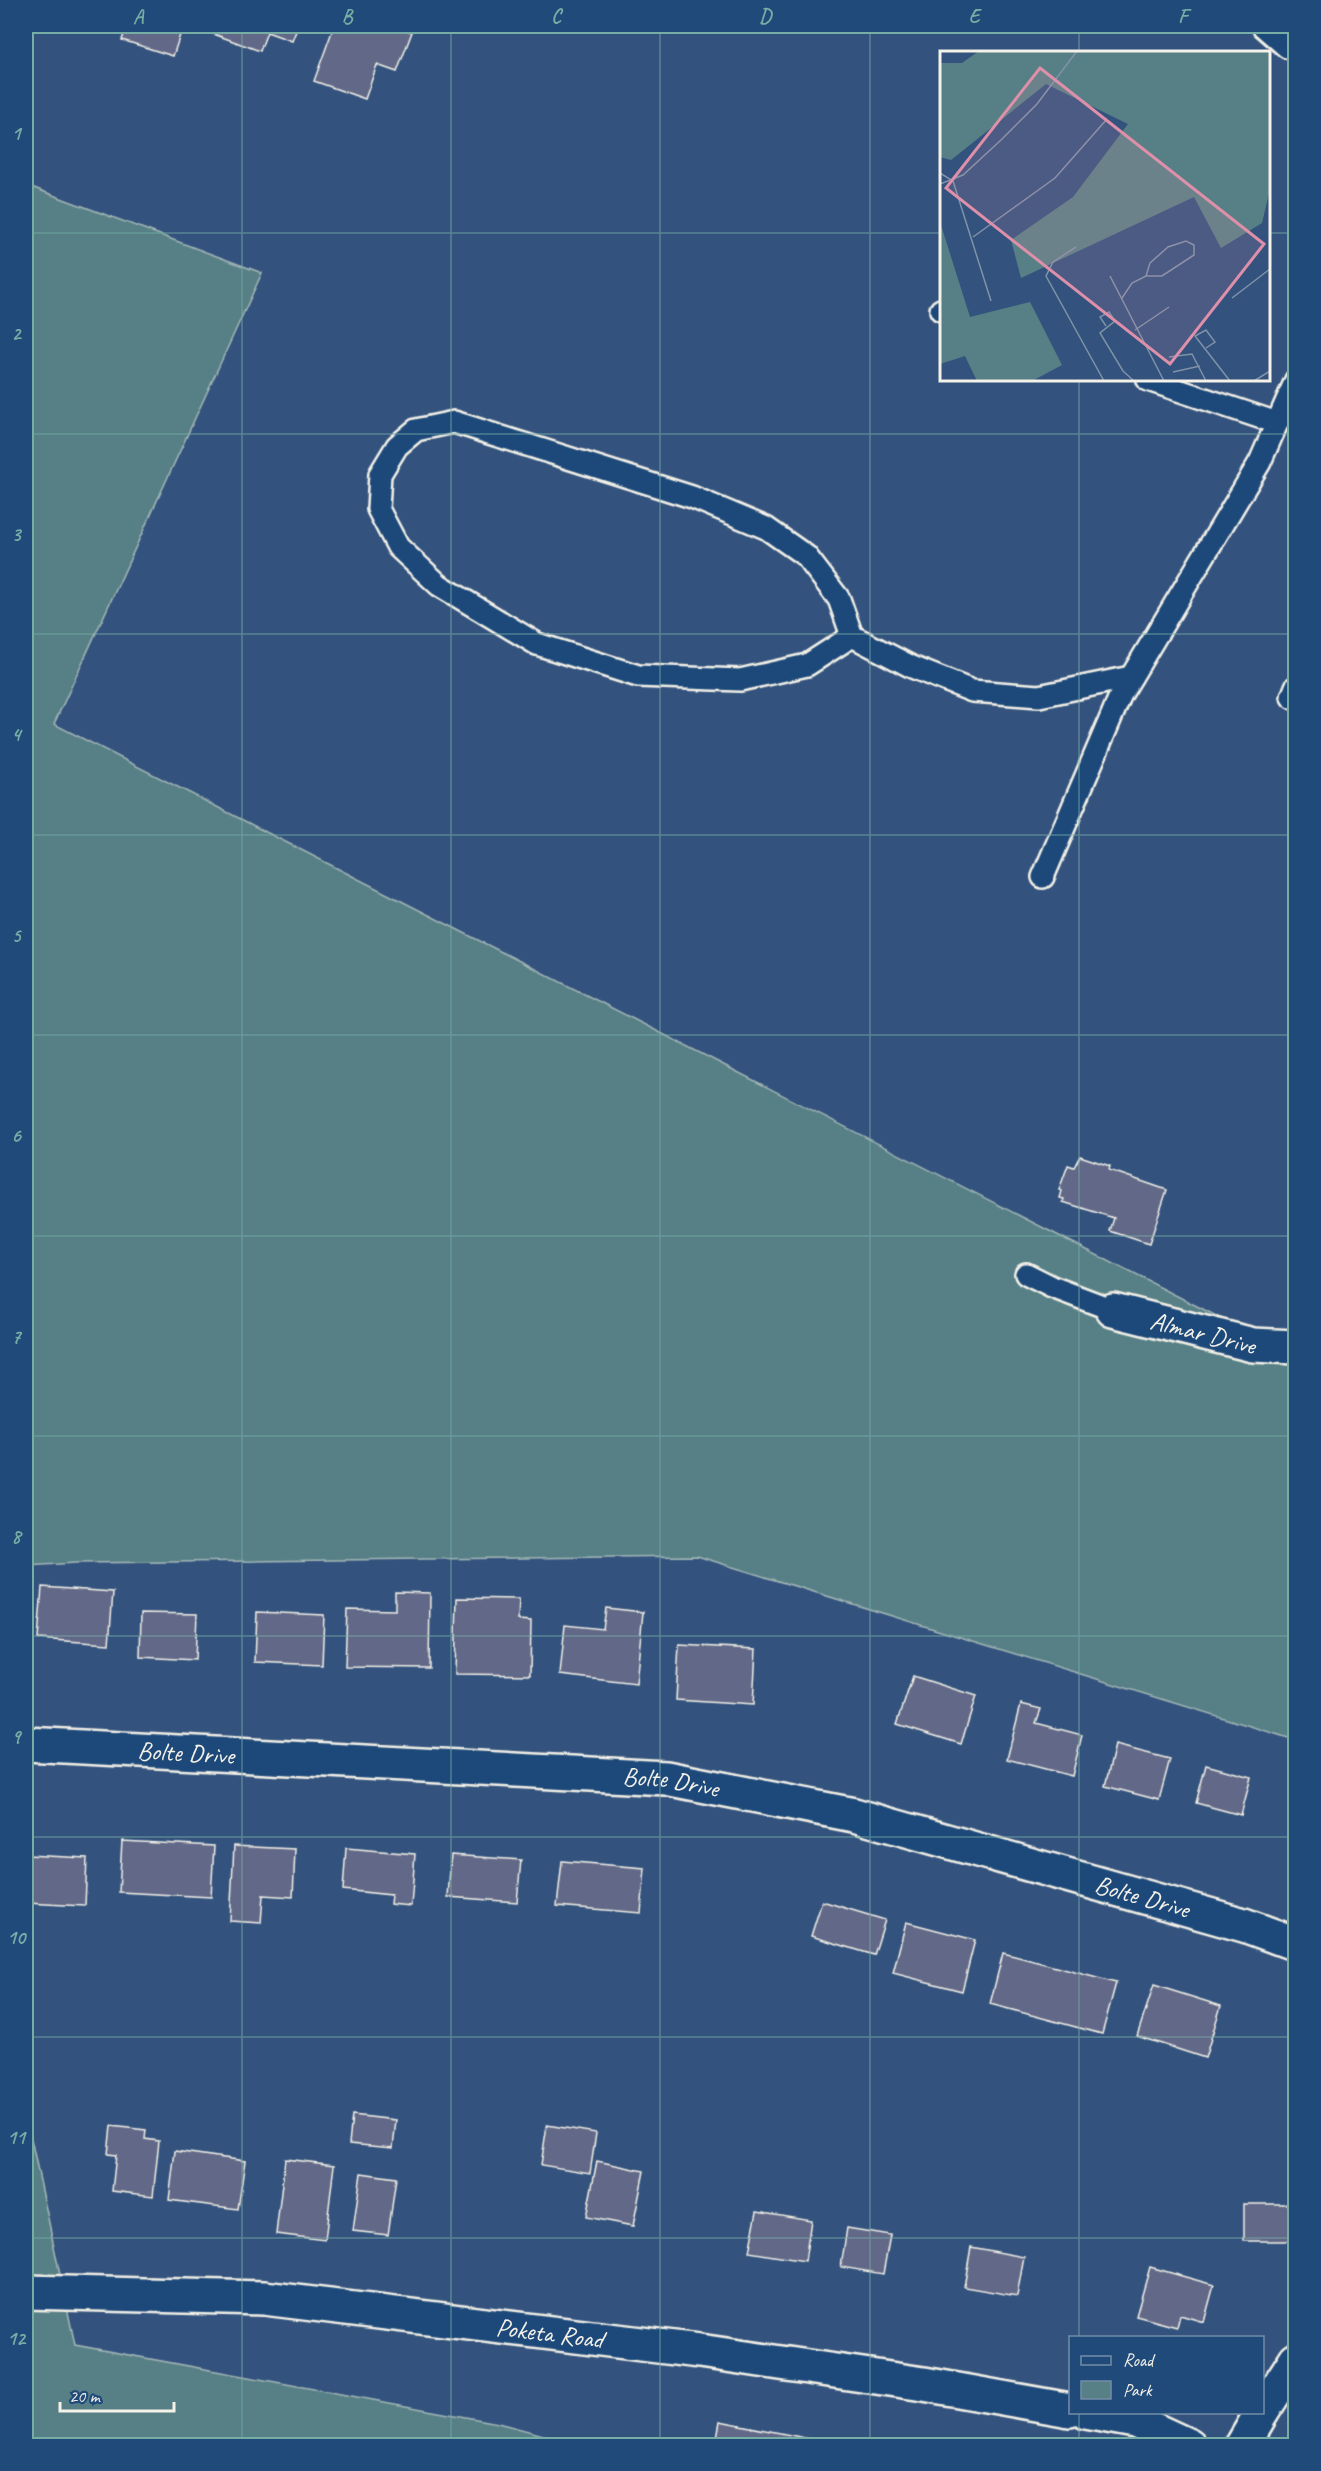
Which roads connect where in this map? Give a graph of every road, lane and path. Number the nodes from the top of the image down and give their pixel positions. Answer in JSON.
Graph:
{"nodes":[{"id":1,"x":1263,"y":26,"type":"edge"},
{"id":2,"x":1287,"y":47,"type":"dead end"},
{"id":3,"x":1296,"y":380,"type":"edge"},
{"id":4,"x":1151,"y":381,"type":"edge"},
{"id":5,"x":1277,"y":423,"type":"junction"},
{"id":6,"x":852,"y":636,"type":"junction"},
{"id":7,"x":1131,"y":677,"type":"junction"},
{"id":8,"x":1296,"y":687,"type":"edge"},
{"id":9,"x":1296,"y":699,"type":"edge"},
{"id":10,"x":1043,"y":877,"type":"dead end"},
{"id":11,"x":1026,"y":1274,"type":"dead end"},
{"id":12,"x":1113,"y":1310,"type":"joint"},
{"id":13,"x":1296,"y":1347,"type":"edge"},
{"id":14,"x":26,"y":1744,"type":"edge"},
{"id":15,"x":1296,"y":1944,"type":"edge"},
{"id":16,"x":26,"y":2292,"type":"edge"},
{"id":17,"x":1296,"y":2359,"type":"edge"},
{"id":18,"x":1264,"y":2409,"type":"edge"},
{"id":19,"x":1069,"y":2410,"type":"edge"},
{"id":20,"x":1097,"y":2414,"type":"edge"},
{"id":21,"x":1261,"y":2414,"type":"edge"},
{"id":22,"x":1189,"y":2445,"type":"edge"},
{"id":23,"x":1242,"y":2445,"type":"edge"}],
"edges":[{"from":1,"to":2,"type":"lane"},
{"from":3,"to":5,"type":"lane"},
{"from":4,"to":5,"type":"lane"},
{"from":5,"to":7,"type":"lane"},
{"from":6,"to":6,"type":"lane"},
{"from":6,"to":7,"type":"lane"},
{"from":7,"to":10,"type":"lane"},
{"from":8,"to":9,"type":"lane"},
{"from":11,"to":12,"type":"lane"},
{"from":12,"to":13,"type":"street","name":"Almar Drive"},
{"from":14,"to":15,"type":"street","name":"Bolte Drive"},
{"from":16,"to":19,"type":"street","name":"Poketa Road"},
{"from":17,"to":18,"type":"street"},
{"from":20,"to":22,"type":"street"},
{"from":21,"to":23,"type":"street"}]}
